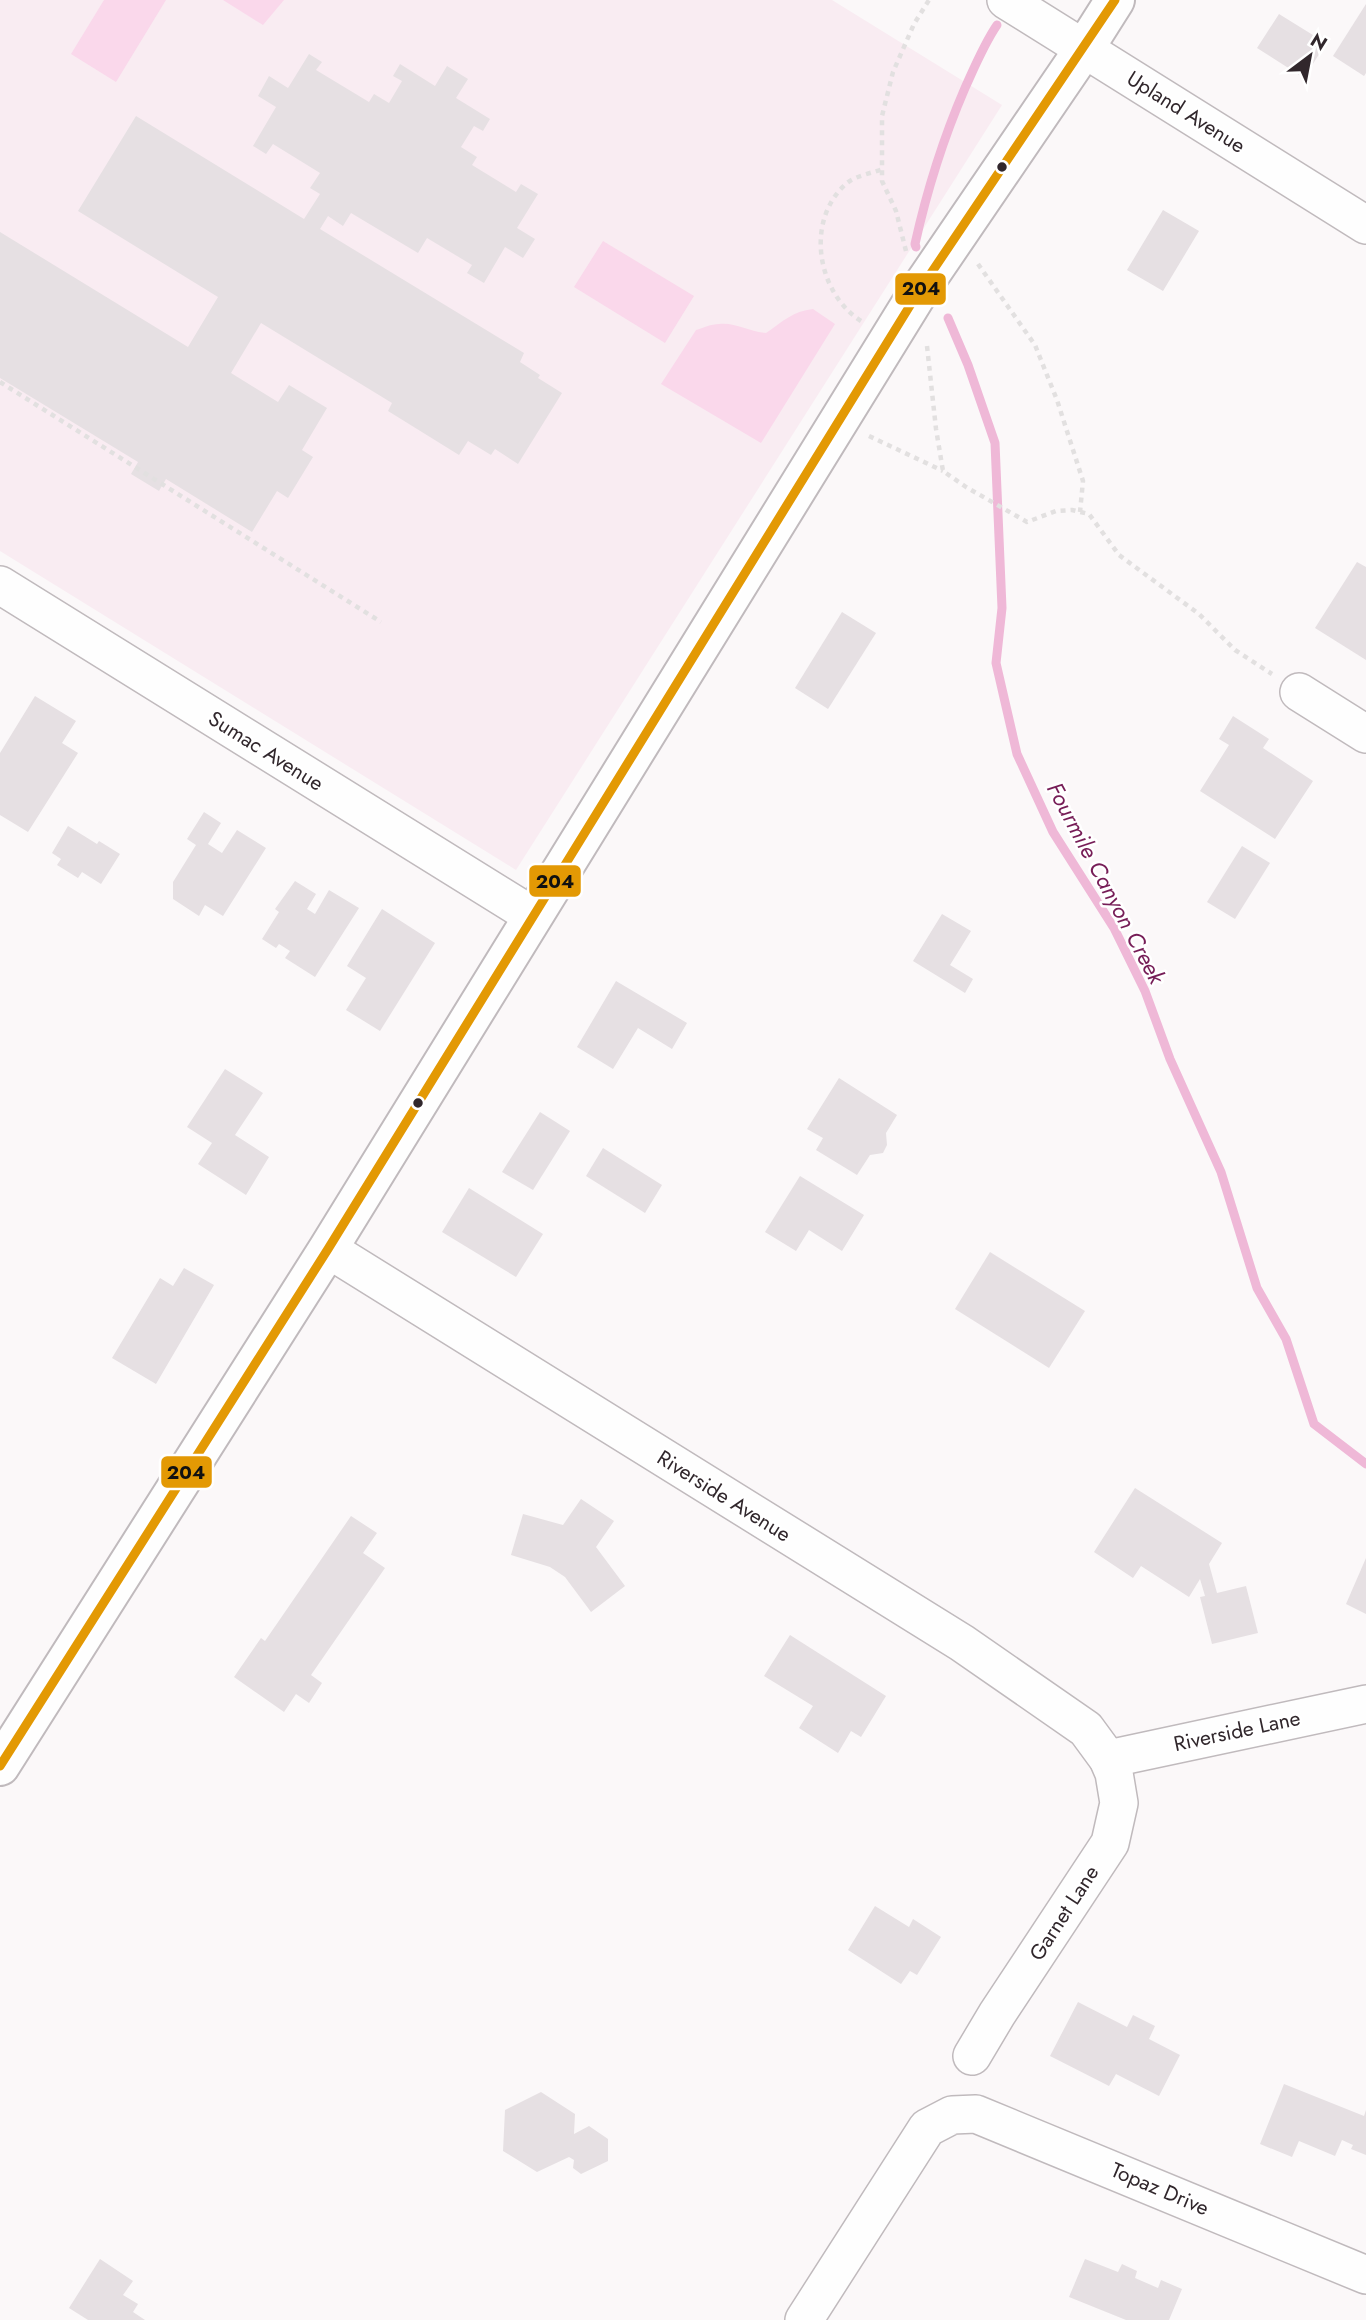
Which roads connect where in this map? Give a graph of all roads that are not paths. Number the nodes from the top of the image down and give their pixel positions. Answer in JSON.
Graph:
{"nodes":[{"id":1,"x":1006,"y":0,"type":"edge"},
{"id":2,"x":1115,"y":0,"type":"edge"},
{"id":3,"x":1084,"y":49,"type":"junction"},
{"id":4,"x":1366,"y":225,"type":"edge"},
{"id":5,"x":0,"y":586,"type":"edge"},
{"id":6,"x":1299,"y":692,"type":"road end"},
{"id":7,"x":1366,"y":734,"type":"edge"},
{"id":8,"x":533,"y":916,"type":"junction"},
{"id":9,"x":328,"y":1248,"type":"junction"},
{"id":10,"x":1366,"y":1704,"type":"edge"},
{"id":11,"x":1108,"y":1759,"type":"junction"},
{"id":12,"x":0,"y":1766,"type":"edge"},
{"id":13,"x":972,"y":2056,"type":"dead end"},
{"id":14,"x":1366,"y":2275,"type":"edge"},
{"id":15,"x":804,"y":2320,"type":"edge"}],
"edges":[{"from":1,"to":3,"type":"street","name":"Upland Avenue"},
{"from":2,"to":3,"type":"street"},
{"from":3,"to":4,"type":"street","name":"Upland Avenue"},
{"from":3,"to":8,"type":"street"},
{"from":5,"to":8,"type":"street","name":"Sumac Avenue"},
{"from":6,"to":7,"type":"street"},
{"from":8,"to":9,"type":"street"},
{"from":9,"to":11,"type":"street","name":"Riverside Avenue"},
{"from":9,"to":12,"type":"street"},
{"from":10,"to":11,"type":"street","name":"Riverside Lane"},
{"from":11,"to":13,"type":"street","name":"Garnet Lane"},
{"from":14,"to":15,"type":"street","name":"Topaz Drive"}]}
